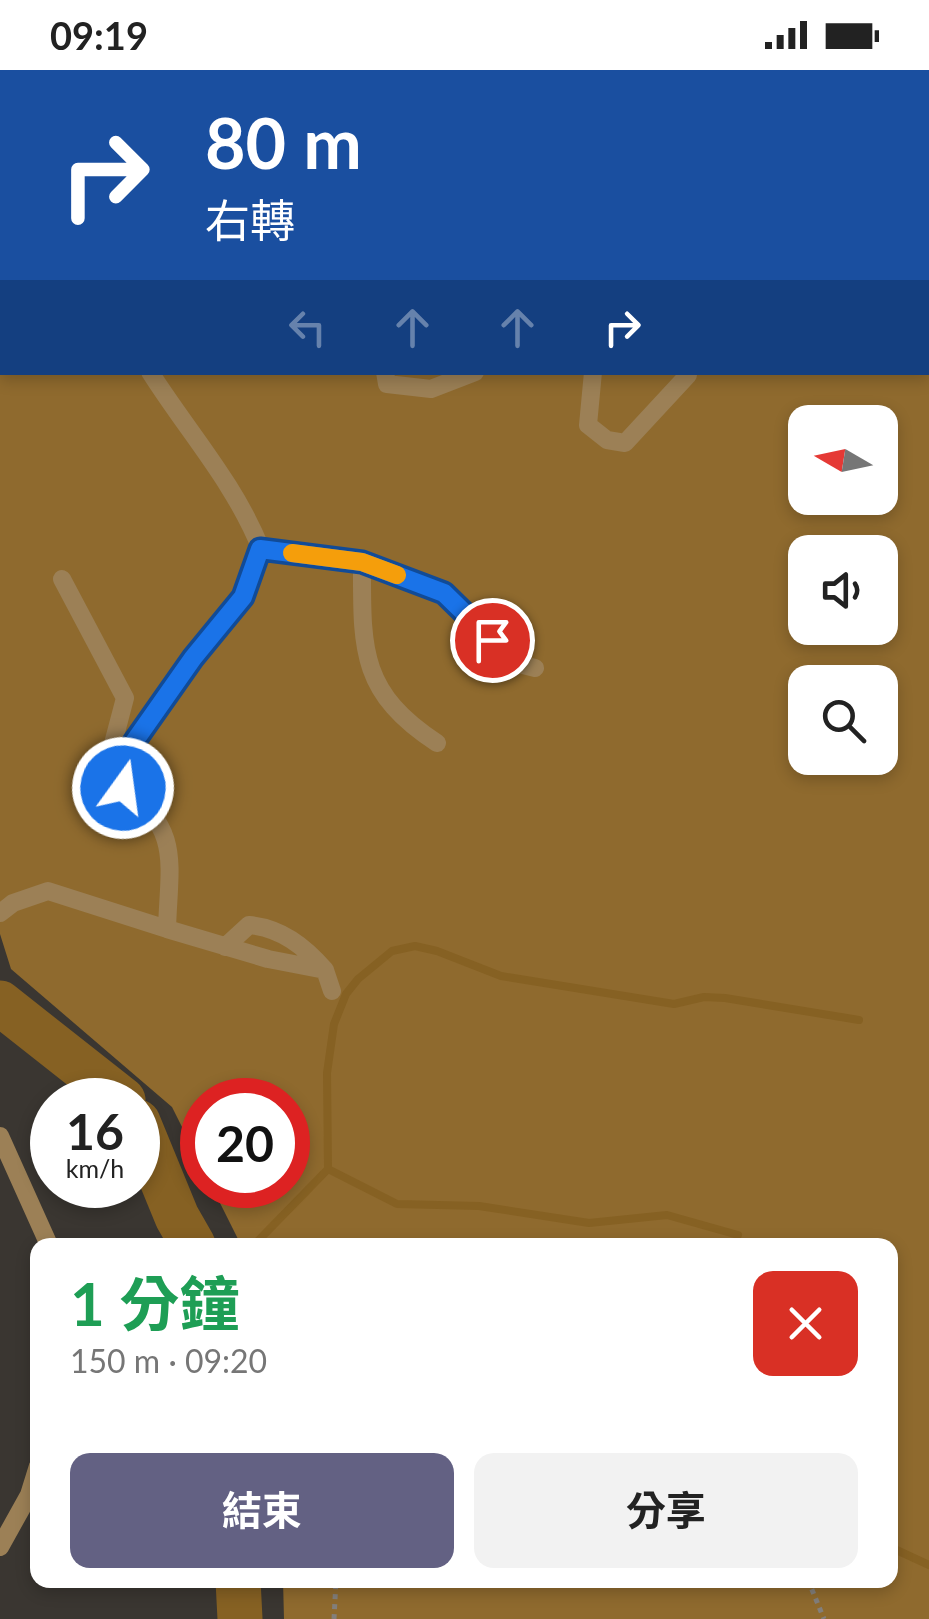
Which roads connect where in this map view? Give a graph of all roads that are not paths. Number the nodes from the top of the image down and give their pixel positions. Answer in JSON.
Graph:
{"nodes":[{"id":1,"x":152,"y":375,"type":"edge"},
{"id":2,"x":386,"y":375,"type":"edge"},
{"id":3,"x":468,"y":375,"type":"edge"},
{"id":4,"x":593,"y":375,"type":"edge"},
{"id":5,"x":688,"y":375,"type":"dead end"},
{"id":6,"x":260,"y":549,"type":"junction"},
{"id":7,"x":362,"y":562,"type":"junction"},
{"id":8,"x":62,"y":579,"type":"dead end"},
{"id":9,"x":535,"y":668,"type":"dead end"},
{"id":10,"x":437,"y":743,"type":"dead end"},
{"id":11,"x":123,"y":788,"type":"junction"},
{"id":12,"x":0,"y":912,"type":"edge"},
{"id":13,"x":168,"y":929,"type":"junction"},
{"id":14,"x":225,"y":947,"type":"junction"},
{"id":15,"x":325,"y":970,"type":"junction"},
{"id":16,"x":332,"y":991,"type":"dead end"},
{"id":17,"x":0,"y":1136,"type":"edge"},
{"id":18,"x":46,"y":1238,"type":"edge"},
{"id":19,"x":30,"y":1492,"type":"edge"},
{"id":20,"x":0,"y":1548,"type":"edge"}],
"edges":[{"from":1,"to":6,"type":"street"},
{"from":2,"to":3,"type":"street"},
{"from":4,"to":5,"type":"street"},
{"from":6,"to":7,"type":"street"},
{"from":6,"to":11,"type":"street"},
{"from":7,"to":9,"type":"street"},
{"from":7,"to":10,"type":"street"},
{"from":8,"to":11,"type":"street"},
{"from":11,"to":13,"type":"street"},
{"from":12,"to":13,"type":"street"},
{"from":13,"to":14,"type":"street"},
{"from":14,"to":15,"type":"street"},
{"from":14,"to":15,"type":"street"},
{"from":15,"to":16,"type":"street"},
{"from":17,"to":18,"type":"street"},
{"from":19,"to":20,"type":"street"}]}
